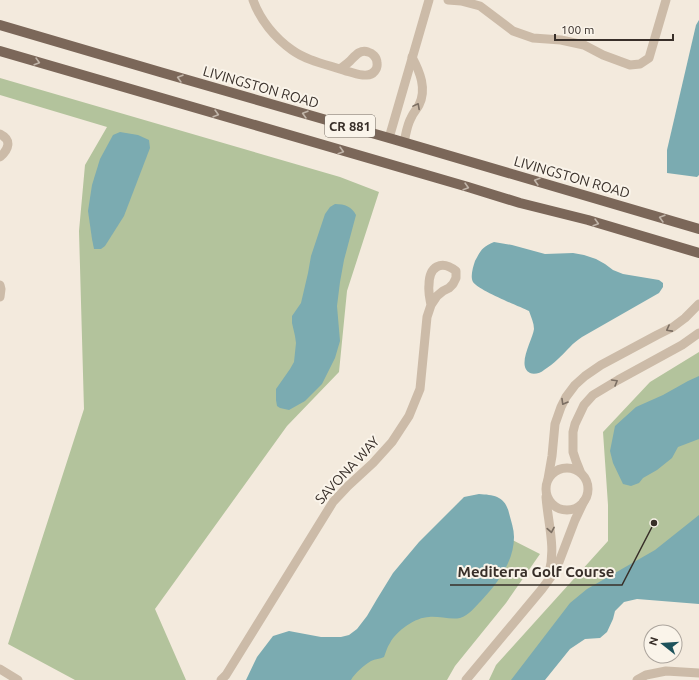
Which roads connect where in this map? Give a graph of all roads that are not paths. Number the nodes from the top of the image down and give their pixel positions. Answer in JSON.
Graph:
{"nodes":[{"id":1,"x":253,"y":0,"type":"edge"},
{"id":2,"x":448,"y":0,"type":"edge"},
{"id":3,"x":666,"y":0,"type":"edge"},
{"id":4,"x":430,"y":1,"type":"edge"},
{"id":5,"x":0,"y":25,"type":"edge"},
{"id":6,"x":0,"y":51,"type":"edge"},
{"id":7,"x":412,"y":57,"type":"junction"},
{"id":8,"x":340,"y":69,"type":"dead end"},
{"id":9,"x":0,"y":134,"type":"edge"},
{"id":10,"x":389,"y":138,"type":"junction"},
{"id":11,"x":404,"y":142,"type":"junction"},
{"id":12,"x":0,"y":157,"type":"edge"},
{"id":13,"x":699,"y":229,"type":"edge"},
{"id":14,"x":699,"y":253,"type":"edge"},
{"id":15,"x":0,"y":285,"type":"edge"},
{"id":16,"x":0,"y":297,"type":"edge"},
{"id":17,"x":699,"y":304,"type":"edge"},
{"id":18,"x":431,"y":305,"type":"dead end"},
{"id":19,"x":699,"y":333,"type":"edge"},
{"id":20,"x":580,"y":472,"type":"junction"},
{"id":21,"x":548,"y":479,"type":"junction"},
{"id":22,"x":546,"y":491,"type":"junction"},
{"id":23,"x":584,"y":501,"type":"junction"},
{"id":24,"x":547,"y":582,"type":"junction"},
{"id":25,"x":0,"y":668,"type":"edge"},
{"id":26,"x":699,"y":673,"type":"edge"},
{"id":27,"x":18,"y":680,"type":"edge"},
{"id":28,"x":221,"y":680,"type":"edge"},
{"id":29,"x":466,"y":680,"type":"edge"},
{"id":30,"x":637,"y":680,"type":"edge"}],
"edges":[{"from":1,"to":8,"type":"street"},
{"from":2,"to":3,"type":"street"},
{"from":4,"to":7,"type":"street"},
{"from":10,"to":5,"type":"main road","name":"LIVINGSTON ROAD","number":"CR 881","one_way":true},
{"from":6,"to":14,"type":"main road","number":"CR 881","one_way":true},
{"from":7,"to":10,"type":"street"},
{"from":11,"to":7,"type":"street","one_way":true},
{"from":9,"to":12,"type":"street"},
{"from":10,"to":11,"type":"main road","name":"LIVINGSTON ROAD","number":"CR 881"},
{"from":13,"to":11,"type":"main road","name":"LIVINGSTON ROAD","number":"CR 881","one_way":true},
{"from":15,"to":16,"type":"street"},
{"from":17,"to":21,"type":"street","one_way":true},
{"from":18,"to":28,"type":"street","name":"SAVONA WAY"},
{"from":20,"to":19,"type":"street","one_way":true},
{"from":20,"to":21,"type":"street"},
{"from":20,"to":23,"type":"street"},
{"from":21,"to":22,"type":"street"},
{"from":22,"to":23,"type":"street"},
{"from":22,"to":24,"type":"street","one_way":true},
{"from":23,"to":24,"type":"street"},
{"from":24,"to":29,"type":"street"},
{"from":25,"to":27,"type":"street"},
{"from":26,"to":30,"type":"street"}]}
